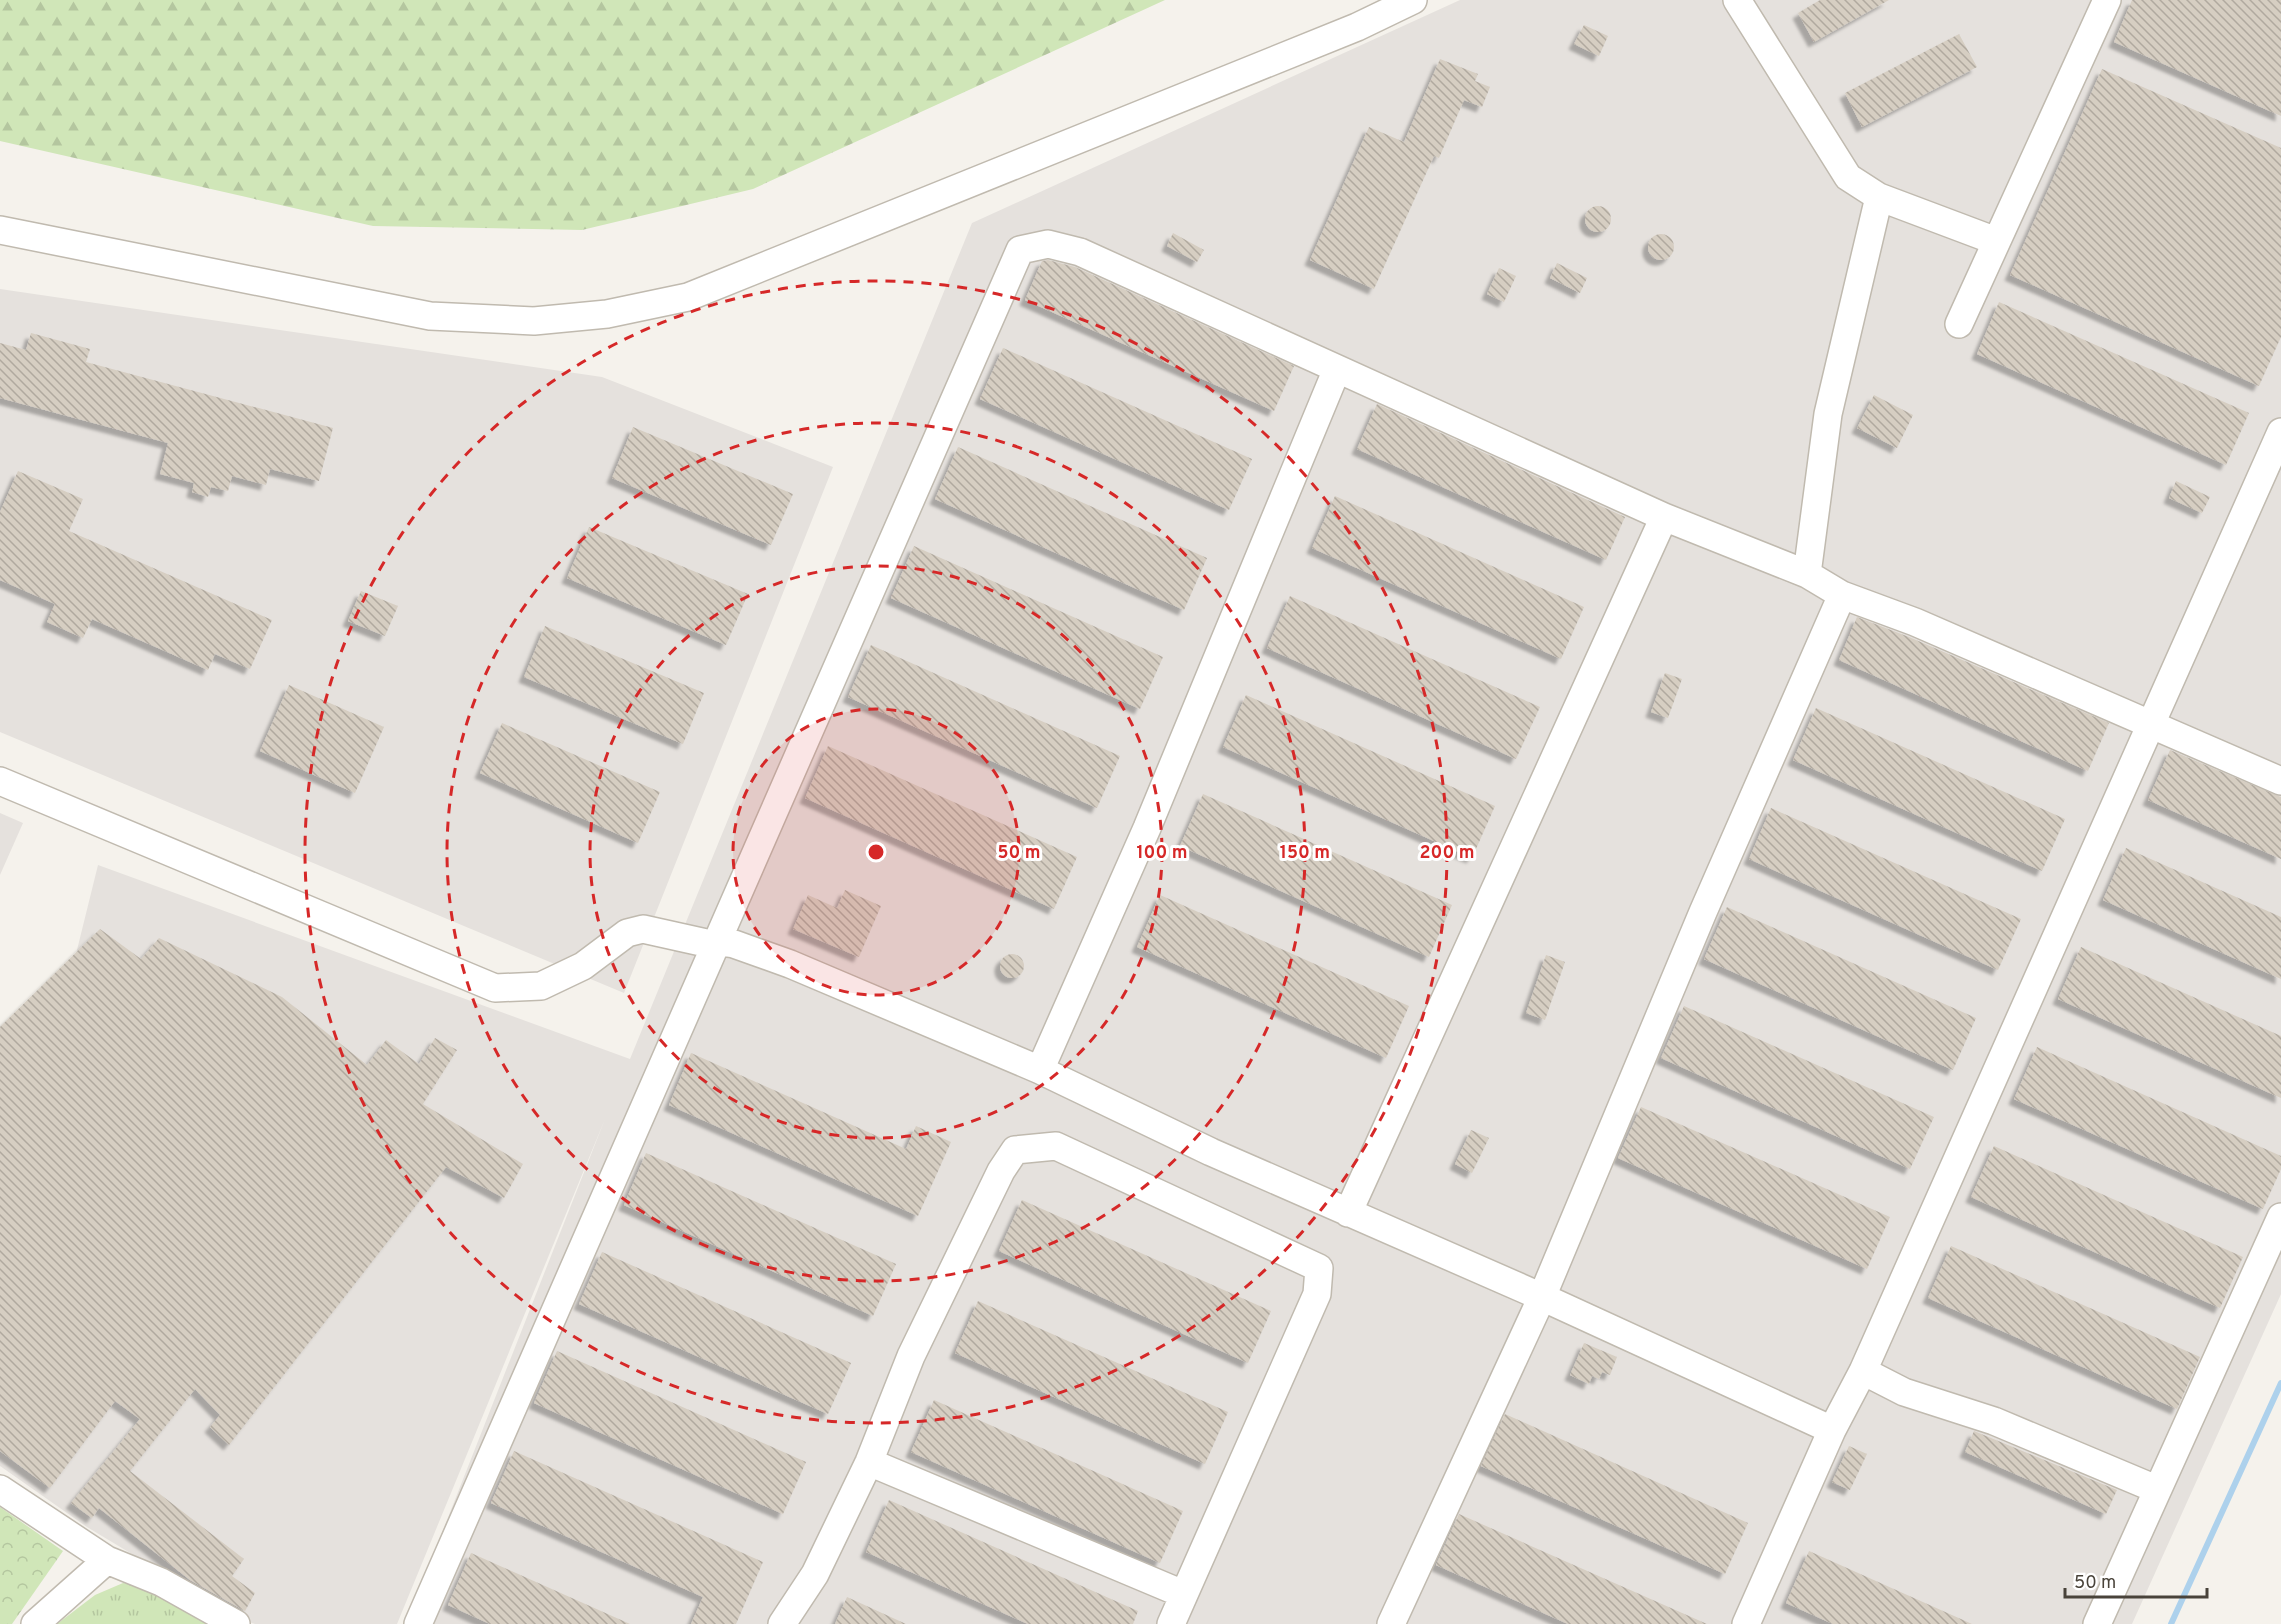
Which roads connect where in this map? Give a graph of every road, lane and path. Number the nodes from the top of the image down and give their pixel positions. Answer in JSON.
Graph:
{"nodes":[{"id":1,"x":1413,"y":0,"type":"edge"},
{"id":2,"x":1737,"y":0,"type":"edge"},
{"id":3,"x":2107,"y":0,"type":"edge"},
{"id":4,"x":1879,"y":197,"type":"junction"},
{"id":5,"x":0,"y":230,"type":"edge"},
{"id":6,"x":1996,"y":242,"type":"junction"},
{"id":7,"x":1959,"y":324,"type":"dead end"},
{"id":8,"x":1336,"y":369,"type":"junction"},
{"id":9,"x":2281,"y":432,"type":"edge"},
{"id":10,"x":1664,"y":517,"type":"junction"},
{"id":11,"x":1807,"y":574,"type":"junction"},
{"id":12,"x":1842,"y":595,"type":"junction"},
{"id":13,"x":2152,"y":724,"type":"junction"},
{"id":14,"x":0,"y":781,"type":"edge"},
{"id":15,"x":2281,"y":782,"type":"edge"},
{"id":16,"x":715,"y":945,"type":"junction"},
{"id":17,"x":1041,"y":1070,"type":"junction"},
{"id":18,"x":1348,"y":1214,"type":"junction"},
{"id":19,"x":2281,"y":1217,"type":"edge"},
{"id":20,"x":1542,"y":1297,"type":"junction"},
{"id":21,"x":1863,"y":1371,"type":"junction"},
{"id":22,"x":1832,"y":1430,"type":"junction"},
{"id":23,"x":869,"y":1462,"type":"junction"},
{"id":24,"x":0,"y":1489,"type":"edge"},
{"id":25,"x":2156,"y":1489,"type":"junction"},
{"id":26,"x":107,"y":1560,"type":"junction"},
{"id":27,"x":1183,"y":1594,"type":"junction"},
{"id":28,"x":35,"y":1624,"type":"edge"},
{"id":29,"x":236,"y":1624,"type":"edge"},
{"id":30,"x":418,"y":1624,"type":"edge"},
{"id":31,"x":782,"y":1624,"type":"edge"},
{"id":32,"x":1171,"y":1624,"type":"edge"},
{"id":33,"x":1391,"y":1624,"type":"edge"},
{"id":34,"x":1746,"y":1624,"type":"edge"},
{"id":35,"x":2097,"y":1624,"type":"edge"}],
"edges":[{"from":1,"to":5,"type":"street"},
{"from":2,"to":4,"type":"street"},
{"from":3,"to":6,"type":"street"},
{"from":4,"to":6,"type":"street"},
{"from":4,"to":11,"type":"street"},
{"from":6,"to":7,"type":"street"},
{"from":8,"to":10,"type":"street"},
{"from":8,"to":16,"type":"street"},
{"from":8,"to":17,"type":"street"},
{"from":9,"to":13,"type":"street"},
{"from":10,"to":11,"type":"street"},
{"from":10,"to":18,"type":"street"},
{"from":11,"to":12,"type":"street"},
{"from":12,"to":13,"type":"street"},
{"from":12,"to":20,"type":"street"},
{"from":13,"to":15,"type":"street"},
{"from":13,"to":21,"type":"street"},
{"from":14,"to":16,"type":"street"},
{"from":16,"to":17,"type":"street"},
{"from":16,"to":30,"type":"street"},
{"from":17,"to":18,"type":"street"},
{"from":18,"to":20,"type":"street"},
{"from":19,"to":25,"type":"street"},
{"from":20,"to":22,"type":"street"},
{"from":20,"to":33,"type":"street"},
{"from":21,"to":22,"type":"street"},
{"from":21,"to":25,"type":"street"},
{"from":22,"to":34,"type":"street"},
{"from":23,"to":27,"type":"street"},
{"from":23,"to":27,"type":"street"},
{"from":23,"to":31,"type":"street"},
{"from":24,"to":26,"type":"street"},
{"from":25,"to":35,"type":"street"},
{"from":26,"to":28,"type":"street"},
{"from":26,"to":29,"type":"street"},
{"from":27,"to":32,"type":"street"}]}
